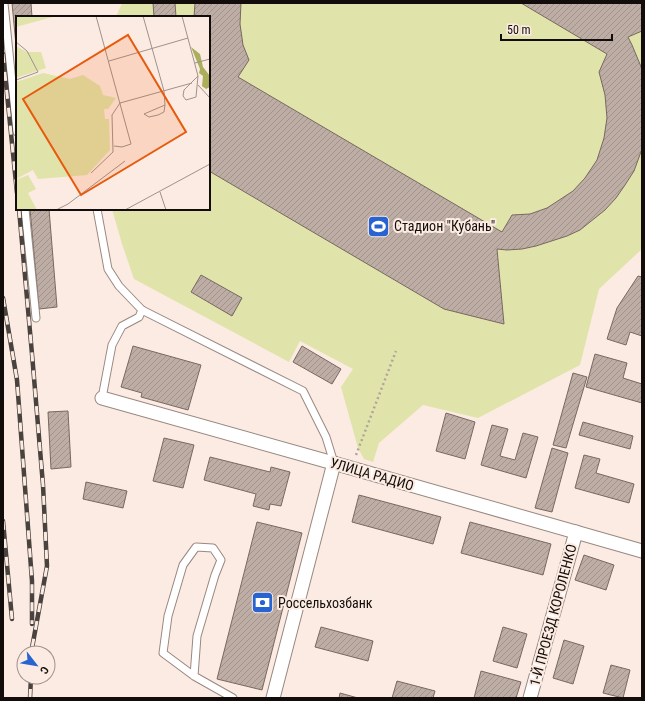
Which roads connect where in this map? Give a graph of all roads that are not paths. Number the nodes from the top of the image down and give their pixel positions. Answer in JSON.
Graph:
{"nodes":[{"id":1,"x":4,"y":3,"type":"edge"},
{"id":2,"x":16,"y":122,"type":"edge"},
{"id":3,"x":25,"y":210,"type":"edge"},
{"id":4,"x":97,"y":210,"type":"edge"},
{"id":5,"x":142,"y":310,"type":"junction"},
{"id":6,"x":36,"y":318,"type":"dead end"},
{"id":7,"x":102,"y":398,"type":"joint"},
{"id":8,"x":334,"y":463,"type":"junction"},
{"id":9,"x":576,"y":532,"type":"junction"},
{"id":10,"x":642,"y":552,"type":"edge"},
{"id":11,"x":194,"y":676,"type":"junction"},
{"id":12,"x":233,"y":698,"type":"edge"},
{"id":13,"x":273,"y":698,"type":"edge"},
{"id":14,"x":530,"y":698,"type":"edge"}],
"edges":[{"from":1,"to":2,"type":"lane"},
{"from":3,"to":6,"type":"lane"},
{"from":4,"to":5,"type":"lane"},
{"from":5,"to":7,"type":"lane"},
{"from":5,"to":8,"type":"lane"},
{"from":7,"to":8,"type":"street","name":"УЛИЦА РАДИО"},
{"from":8,"to":9,"type":"street","name":"УЛИЦА РАДИО"},
{"from":8,"to":13,"type":"street"},
{"from":9,"to":10,"type":"street","name":"УЛИЦА РАДИО"},
{"from":9,"to":14,"type":"street","name":"1-Й ПРОЕЗД КОРОЛЕНКО"},
{"from":11,"to":11,"type":"lane"},
{"from":11,"to":12,"type":"lane"}]}
